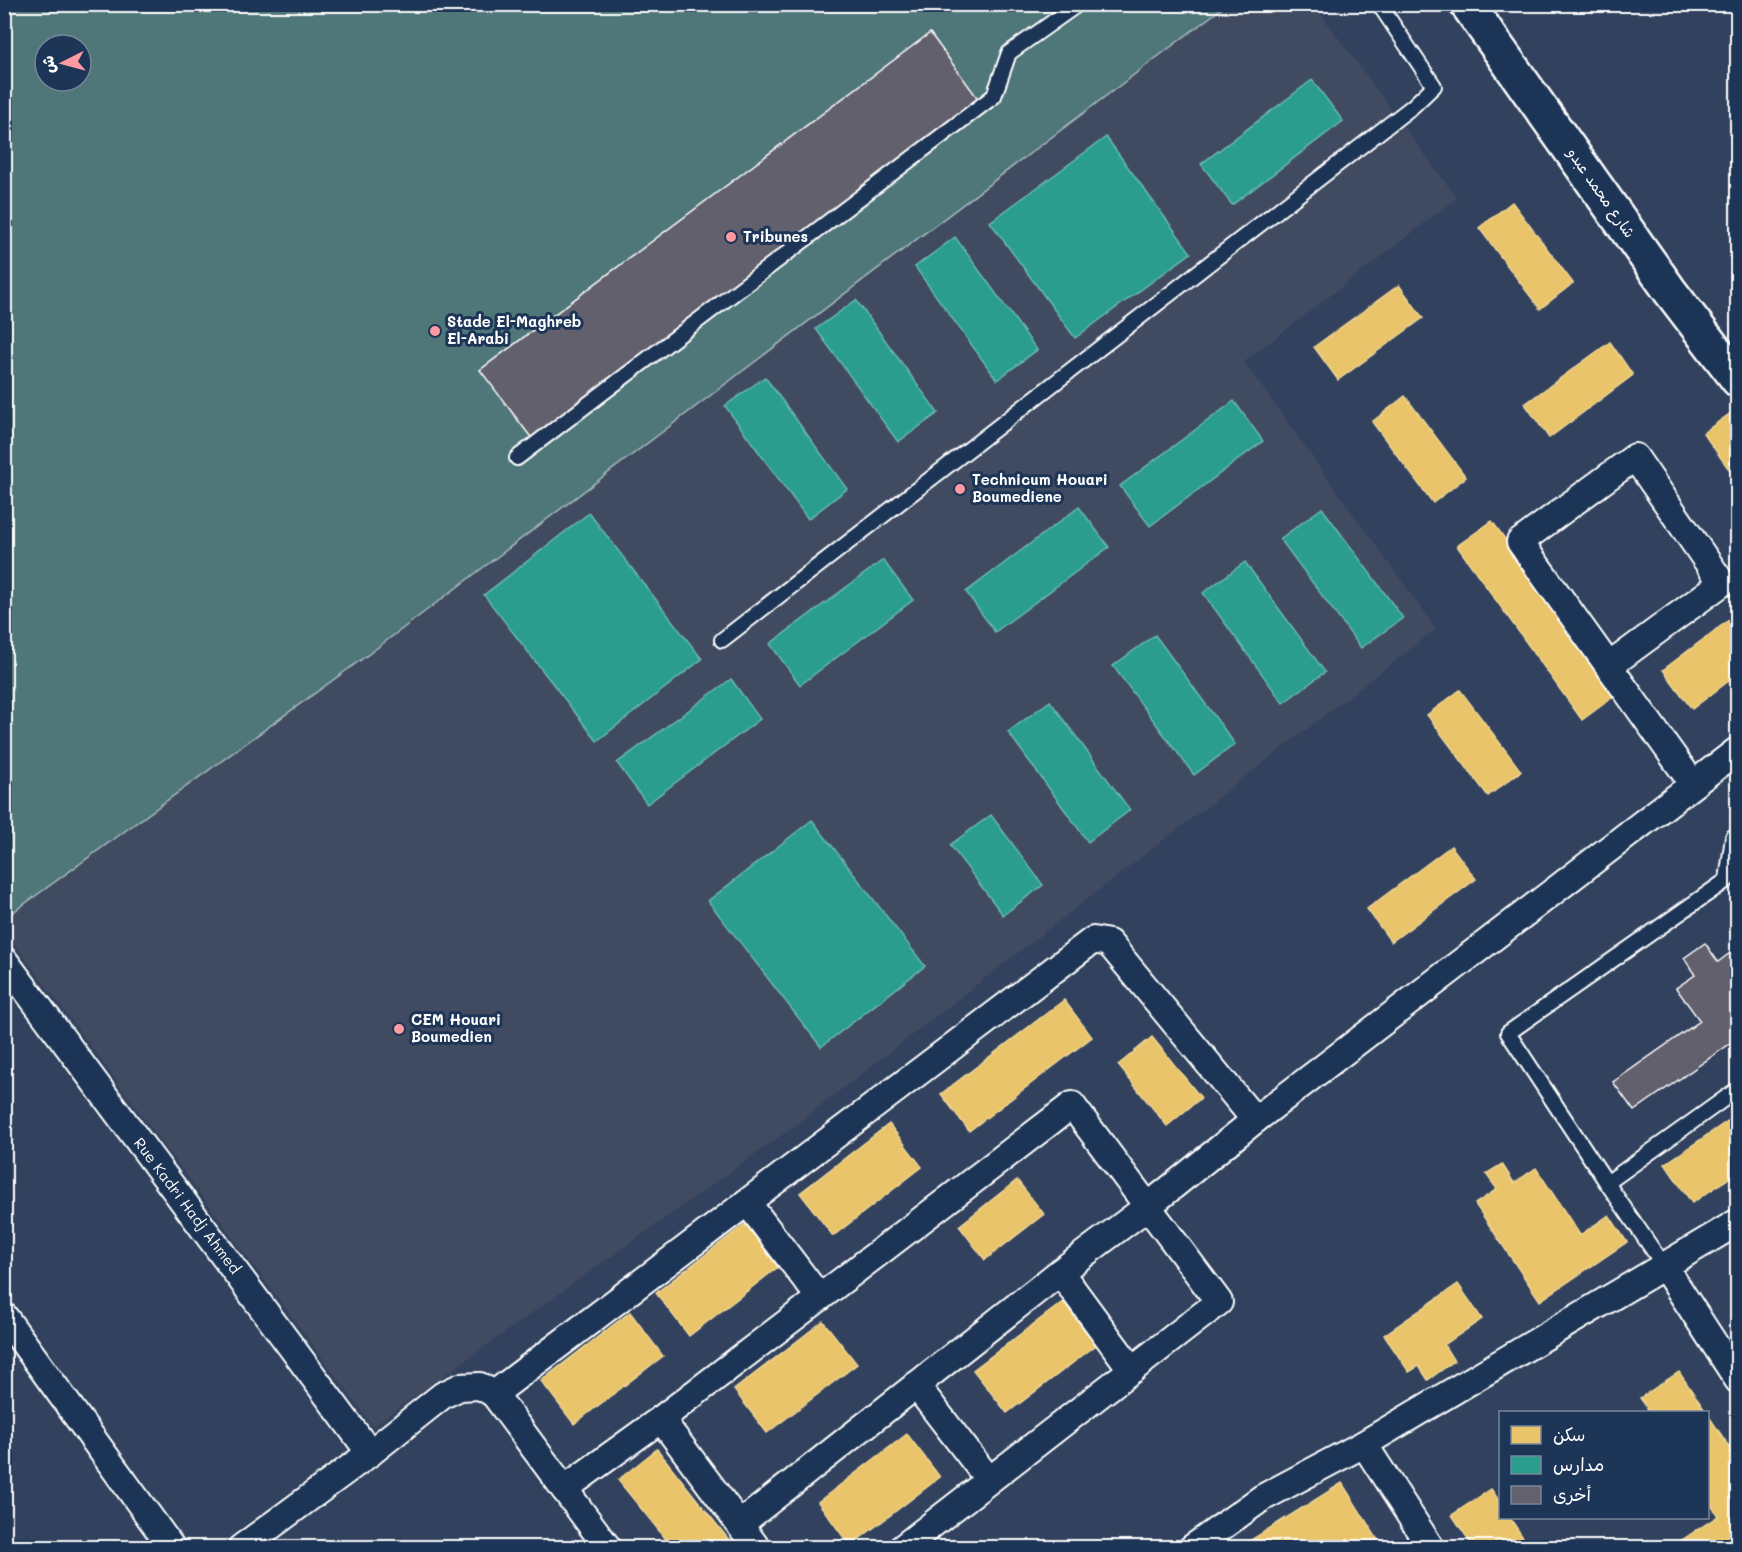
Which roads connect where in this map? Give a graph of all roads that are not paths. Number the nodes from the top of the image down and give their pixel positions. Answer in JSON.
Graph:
{"nodes":[{"id":1,"x":1078,"y":4,"type":"edge"},
{"id":2,"x":1379,"y":4,"type":"edge"},
{"id":3,"x":1467,"y":4,"type":"edge"},
{"id":4,"x":1737,"y":380,"type":"edge"},
{"id":5,"x":517,"y":458,"type":"dead end"},
{"id":6,"x":722,"y":640,"type":"dead end"},
{"id":7,"x":1609,"y":666,"type":"junction"},
{"id":8,"x":1737,"y":750,"type":"edge"},
{"id":9,"x":1693,"y":784,"type":"junction"},
{"id":10,"x":1737,"y":834,"type":"edge"},
{"id":11,"x":6,"y":964,"type":"edge"},
{"id":12,"x":1737,"y":1089,"type":"edge"},
{"id":13,"x":1254,"y":1120,"type":"junction"},
{"id":14,"x":1607,"y":1183,"type":"junction"},
{"id":15,"x":747,"y":1202,"type":"junction"},
{"id":16,"x":1147,"y":1207,"type":"junction"},
{"id":17,"x":1737,"y":1222,"type":"edge"},
{"id":18,"x":1664,"y":1266,"type":"junction"},
{"id":19,"x":1060,"y":1272,"type":"junction"},
{"id":20,"x":819,"y":1297,"type":"junction"},
{"id":21,"x":4,"y":1316,"type":"edge"},
{"id":22,"x":1131,"y":1370,"type":"junction"},
{"id":23,"x":1737,"y":1380,"type":"edge"},
{"id":24,"x":916,"y":1385,"type":"junction"},
{"id":25,"x":494,"y":1394,"type":"junction"},
{"id":26,"x":661,"y":1419,"type":"junction"},
{"id":27,"x":1364,"y":1444,"type":"junction"},
{"id":28,"x":370,"y":1453,"type":"junction"},
{"id":29,"x":989,"y":1480,"type":"junction"},
{"id":30,"x":564,"y":1489,"type":"junction"},
{"id":31,"x":740,"y":1524,"type":"junction"},
{"id":32,"x":172,"y":1548,"type":"edge"},
{"id":33,"x":240,"y":1548,"type":"edge"},
{"id":34,"x":608,"y":1548,"type":"edge"},
{"id":35,"x":757,"y":1548,"type":"edge"},
{"id":36,"x":902,"y":1548,"type":"edge"},
{"id":37,"x":1192,"y":1548,"type":"edge"},
{"id":38,"x":1431,"y":1548,"type":"edge"}],
"edges":[{"from":1,"to":5,"type":"lane"},
{"from":2,"to":6,"type":"lane"},
{"from":3,"to":4,"type":"street","name":"شارع محمد عبدو"},
{"from":7,"to":7,"type":"street"},
{"from":7,"to":9,"type":"street"},
{"from":8,"to":9,"type":"street"},
{"from":9,"to":13,"type":"street"},
{"from":10,"to":14,"type":"lane"},
{"from":11,"to":28,"type":"street","name":"Rue Kadri Hadj Ahmed"},
{"from":12,"to":14,"type":"lane"},
{"from":13,"to":15,"type":"street"},
{"from":13,"to":16,"type":"street"},
{"from":14,"to":18,"type":"lane"},
{"from":15,"to":20,"type":"street"},
{"from":15,"to":25,"type":"street"},
{"from":16,"to":19,"type":"street"},
{"from":16,"to":20,"type":"street"},
{"from":16,"to":22,"type":"street"},
{"from":17,"to":18,"type":"street"},
{"from":18,"to":23,"type":"street"},
{"from":18,"to":27,"type":"street"},
{"from":19,"to":22,"type":"street"},
{"from":19,"to":24,"type":"street"},
{"from":20,"to":26,"type":"street"},
{"from":21,"to":32,"type":"street"},
{"from":22,"to":29,"type":"street"},
{"from":24,"to":29,"type":"street"},
{"from":24,"to":31,"type":"street"},
{"from":25,"to":28,"type":"street"},
{"from":25,"to":30,"type":"street"},
{"from":26,"to":30,"type":"street"},
{"from":26,"to":31,"type":"street"},
{"from":27,"to":37,"type":"street"},
{"from":27,"to":38,"type":"street"},
{"from":28,"to":33,"type":"street"},
{"from":29,"to":36,"type":"street"},
{"from":30,"to":34,"type":"street"},
{"from":31,"to":35,"type":"street"}]}
